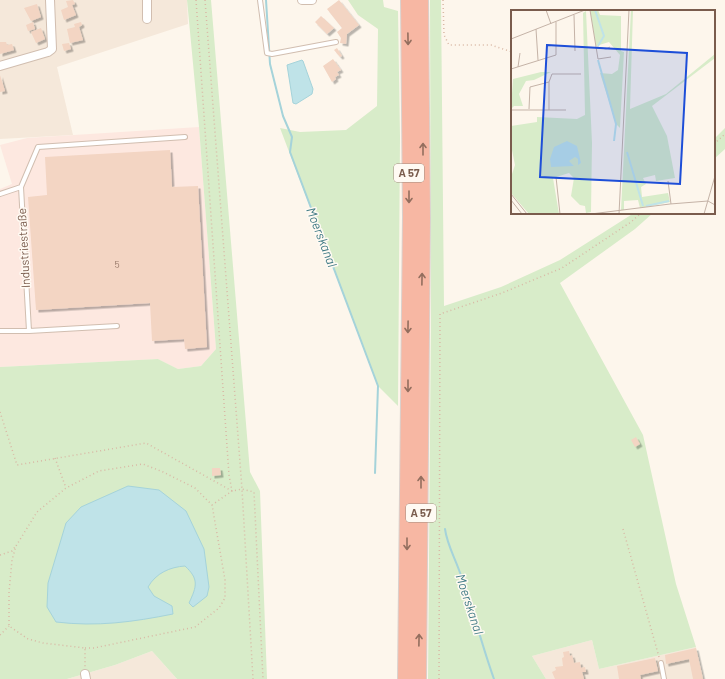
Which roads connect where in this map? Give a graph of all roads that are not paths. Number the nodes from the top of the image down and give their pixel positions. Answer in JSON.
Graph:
{"nodes":[{"id":1,"x":50,"y":0,"type":"edge"},
{"id":2,"x":147,"y":0,"type":"edge"},
{"id":3,"x":260,"y":0,"type":"edge"},
{"id":4,"x":302,"y":0,"type":"edge"},
{"id":5,"x":312,"y":0,"type":"edge"},
{"id":6,"x":408,"y":0,"type":"edge"},
{"id":7,"x":421,"y":0,"type":"edge"},
{"id":8,"x":147,"y":19,"type":"dead end"},
{"id":9,"x":336,"y":42,"type":"dead end"},
{"id":10,"x":0,"y":66,"type":"edge"},
{"id":11,"x":185,"y":137,"type":"dead end"},
{"id":12,"x":21,"y":187,"type":"junction"},
{"id":13,"x":0,"y":194,"type":"edge"},
{"id":14,"x":117,"y":326,"type":"dead end"},
{"id":15,"x":0,"y":331,"type":"edge"},
{"id":16,"x":29,"y":331,"type":"junction"},
{"id":17,"x":661,"y":663,"type":"road end"},
{"id":18,"x":405,"y":679,"type":"edge"},
{"id":19,"x":419,"y":679,"type":"edge"},
{"id":20,"x":664,"y":679,"type":"edge"}],
"edges":[{"from":1,"to":10,"type":"street"},
{"from":2,"to":8,"type":"street"},
{"from":3,"to":9,"type":"lane"},
{"from":4,"to":5,"type":"street"},
{"from":6,"to":18,"type":"highway","number":"A 57","one_way":true},
{"from":19,"to":7,"type":"highway","number":"A 57","one_way":true},
{"from":11,"to":12,"type":"lane"},
{"from":12,"to":13,"type":"lane"},
{"from":12,"to":16,"type":"lane","name":"Industriestraße"},
{"from":14,"to":16,"type":"lane"},
{"from":15,"to":16,"type":"lane"},
{"from":17,"to":20,"type":"lane"}]}
